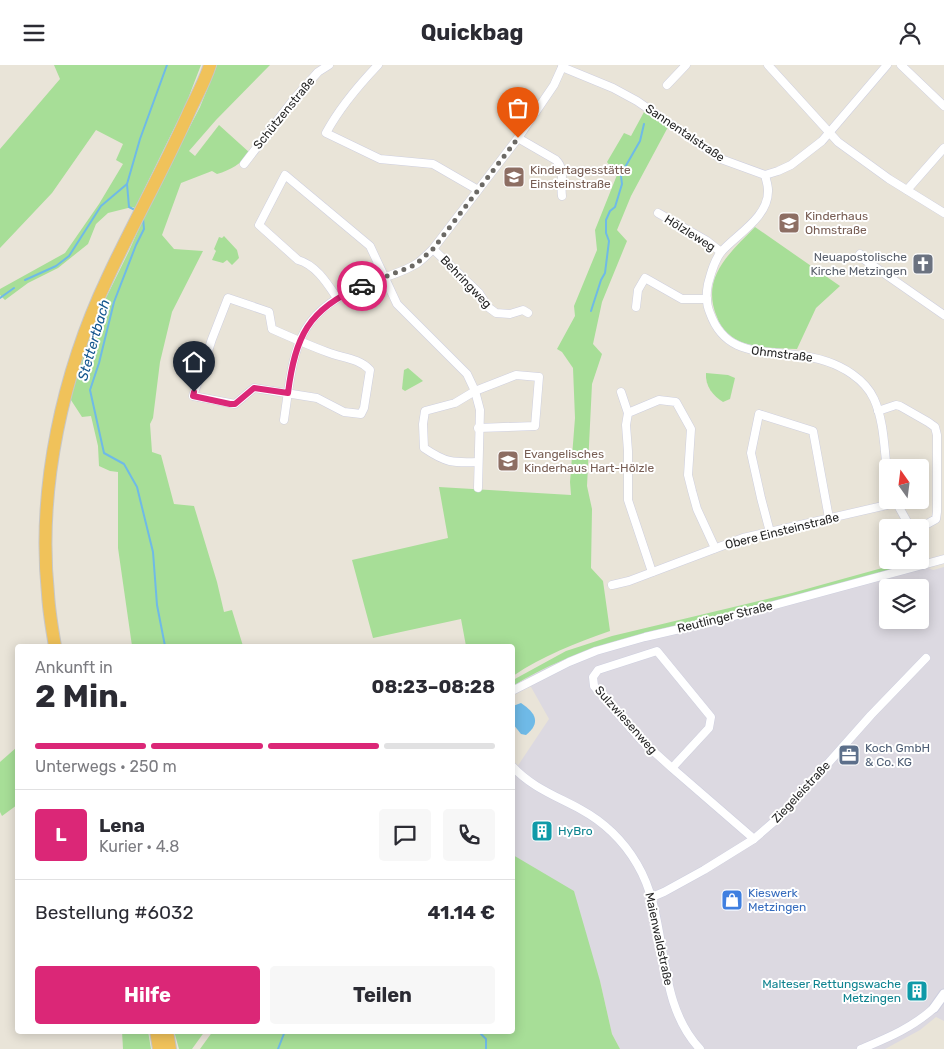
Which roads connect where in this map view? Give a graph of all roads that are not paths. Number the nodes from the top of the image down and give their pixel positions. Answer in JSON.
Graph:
{"nodes":[{"id":1,"x":210,"y":65,"type":"edge"},
{"id":2,"x":328,"y":65,"type":"edge"},
{"id":3,"x":378,"y":65,"type":"edge"},
{"id":4,"x":686,"y":65,"type":"edge"},
{"id":5,"x":768,"y":65,"type":"edge"},
{"id":6,"x":887,"y":65,"type":"edge"},
{"id":7,"x":901,"y":65,"type":"edge"},
{"id":8,"x":563,"y":66,"type":"edge"},
{"id":9,"x":667,"y":85,"type":"dead end"},
{"id":10,"x":944,"y":105,"type":"edge"},
{"id":11,"x":830,"y":133,"type":"junction"},
{"id":12,"x":518,"y":138,"type":"junction"},
{"id":13,"x":944,"y":147,"type":"edge"},
{"id":14,"x":244,"y":164,"type":"dead end"},
{"id":15,"x":764,"y":175,"type":"junction"},
{"id":16,"x":478,"y":190,"type":"junction"},
{"id":17,"x":907,"y":190,"type":"junction"},
{"id":18,"x":562,"y":196,"type":"dead end"},
{"id":19,"x":658,"y":213,"type":"dead end"},
{"id":20,"x":944,"y":213,"type":"edge"},
{"id":21,"x":433,"y":249,"type":"junction"},
{"id":22,"x":722,"y":252,"type":"junction"},
{"id":23,"x":860,"y":254,"type":"dead end"},
{"id":24,"x":383,"y":277,"type":"junction"},
{"id":25,"x":337,"y":298,"type":"junction"},
{"id":26,"x":707,"y":299,"type":"junction"},
{"id":27,"x":636,"y":307,"type":"dead end"},
{"id":28,"x":528,"y":313,"type":"dead end"},
{"id":29,"x":944,"y":315,"type":"edge"},
{"id":30,"x":300,"y":341,"type":"junction"},
{"id":31,"x":475,"y":391,"type":"junction"},
{"id":32,"x":621,"y":392,"type":"dead end"},
{"id":33,"x":288,"y":393,"type":"junction"},
{"id":34,"x":878,"y":411,"type":"junction"},
{"id":35,"x":628,"y":413,"type":"junction"},
{"id":36,"x":284,"y":420,"type":"dead end"},
{"id":37,"x":478,"y":428,"type":"junction"},
{"id":38,"x":941,"y":444,"type":"edge"},
{"id":39,"x":885,"y":459,"type":"edge"},
{"id":40,"x":478,"y":462,"type":"junction"},
{"id":41,"x":478,"y":488,"type":"dead end"},
{"id":42,"x":879,"y":505,"type":"edge"},
{"id":43,"x":829,"y":518,"type":"junction"},
{"id":44,"x":929,"y":523,"type":"edge"},
{"id":45,"x":770,"y":532,"type":"junction"},
{"id":46,"x":716,"y":548,"type":"junction"},
{"id":47,"x":944,"y":559,"type":"edge"},
{"id":48,"x":929,"y":563,"type":"edge"},
{"id":49,"x":908,"y":569,"type":"edge"},
{"id":50,"x":652,"y":572,"type":"junction"},
{"id":51,"x":612,"y":585,"type":"dead end"},
{"id":52,"x":55,"y":644,"type":"edge"},
{"id":53,"x":926,"y":658,"type":"dead end"},
{"id":54,"x":515,"y":689,"type":"edge"},
{"id":55,"x":672,"y":768,"type":"junction"},
{"id":56,"x":515,"y":769,"type":"edge"},
{"id":57,"x":754,"y":839,"type":"junction"},
{"id":58,"x":652,"y":897,"type":"junction"},
{"id":59,"x":944,"y":994,"type":"edge"},
{"id":60,"x":934,"y":1008,"type":"joint"},
{"id":61,"x":156,"y":1034,"type":"edge"},
{"id":62,"x":168,"y":1034,"type":"edge"},
{"id":63,"x":159,"y":1049,"type":"edge"},
{"id":64,"x":170,"y":1049,"type":"edge"},
{"id":65,"x":700,"y":1049,"type":"edge"},
{"id":66,"x":861,"y":1049,"type":"edge"}],
"edges":[{"from":1,"to":52,"type":"highway"},
{"from":2,"to":14,"type":"street","name":"Schützenstraße"},
{"from":3,"to":16,"type":"street"},
{"from":4,"to":9,"type":"street"},
{"from":5,"to":11,"type":"street"},
{"from":6,"to":11,"type":"street"},
{"from":7,"to":10,"type":"street"},
{"from":8,"to":12,"type":"street"},
{"from":8,"to":15,"type":"street","name":"Sannentalstraße"},
{"from":11,"to":15,"type":"street"},
{"from":11,"to":17,"type":"street"},
{"from":12,"to":16,"type":"street"},
{"from":12,"to":18,"type":"street"},
{"from":13,"to":17,"type":"street"},
{"from":15,"to":22,"type":"street","name":"Ohmstraße"},
{"from":16,"to":21,"type":"street"},
{"from":17,"to":20,"type":"street"},
{"from":19,"to":22,"type":"street","name":"Hölzleweg"},
{"from":21,"to":24,"type":"street"},
{"from":21,"to":28,"type":"street","name":"Behringweg"},
{"from":22,"to":26,"type":"street","name":"Ohmstraße"},
{"from":23,"to":29,"type":"street"},
{"from":24,"to":25,"type":"street"},
{"from":24,"to":25,"type":"street"},
{"from":24,"to":31,"type":"street"},
{"from":25,"to":30,"type":"street"},
{"from":26,"to":27,"type":"street"},
{"from":26,"to":34,"type":"street","name":"Ohmstraße"},
{"from":30,"to":33,"type":"street"},
{"from":30,"to":33,"type":"street"},
{"from":30,"to":33,"type":"street"},
{"from":31,"to":37,"type":"street"},
{"from":31,"to":37,"type":"street"},
{"from":31,"to":40,"type":"street"},
{"from":32,"to":35,"type":"street"},
{"from":33,"to":36,"type":"street"},
{"from":34,"to":38,"type":"street"},
{"from":34,"to":39,"type":"street","name":"Ohmstraße"},
{"from":35,"to":46,"type":"street"},
{"from":35,"to":50,"type":"street"},
{"from":37,"to":40,"type":"street"},
{"from":38,"to":44,"type":"street"},
{"from":40,"to":41,"type":"street"},
{"from":42,"to":43,"type":"street","name":"Obere Einsteinstraße"},
{"from":43,"to":45,"type":"street","name":"Obere Einsteinstraße"},
{"from":43,"to":45,"type":"street"},
{"from":45,"to":46,"type":"street","name":"Obere Einsteinstraße"},
{"from":46,"to":50,"type":"street","name":"Obere Einsteinstraße"},
{"from":47,"to":48,"type":"street","name":"Reutlinger Straße"},
{"from":49,"to":54,"type":"street","name":"Reutlinger Straße"},
{"from":50,"to":51,"type":"street","name":"Obere Einsteinstraße"},
{"from":53,"to":57,"type":"street","name":"Ziegeleistraße"},
{"from":55,"to":55,"type":"street","name":"Sulzwiesenweg"},
{"from":55,"to":57,"type":"street","name":"Sulzwiesenweg"},
{"from":56,"to":58,"type":"street","name":"Maienwaldstraße"},
{"from":57,"to":58,"type":"street","name":"Ziegeleistraße"},
{"from":58,"to":65,"type":"street","name":"Maienwaldstraße"},
{"from":59,"to":60,"type":"street"},
{"from":60,"to":66,"type":"street"},
{"from":61,"to":63,"type":"highway"},
{"from":62,"to":64,"type":"highway"}]}
